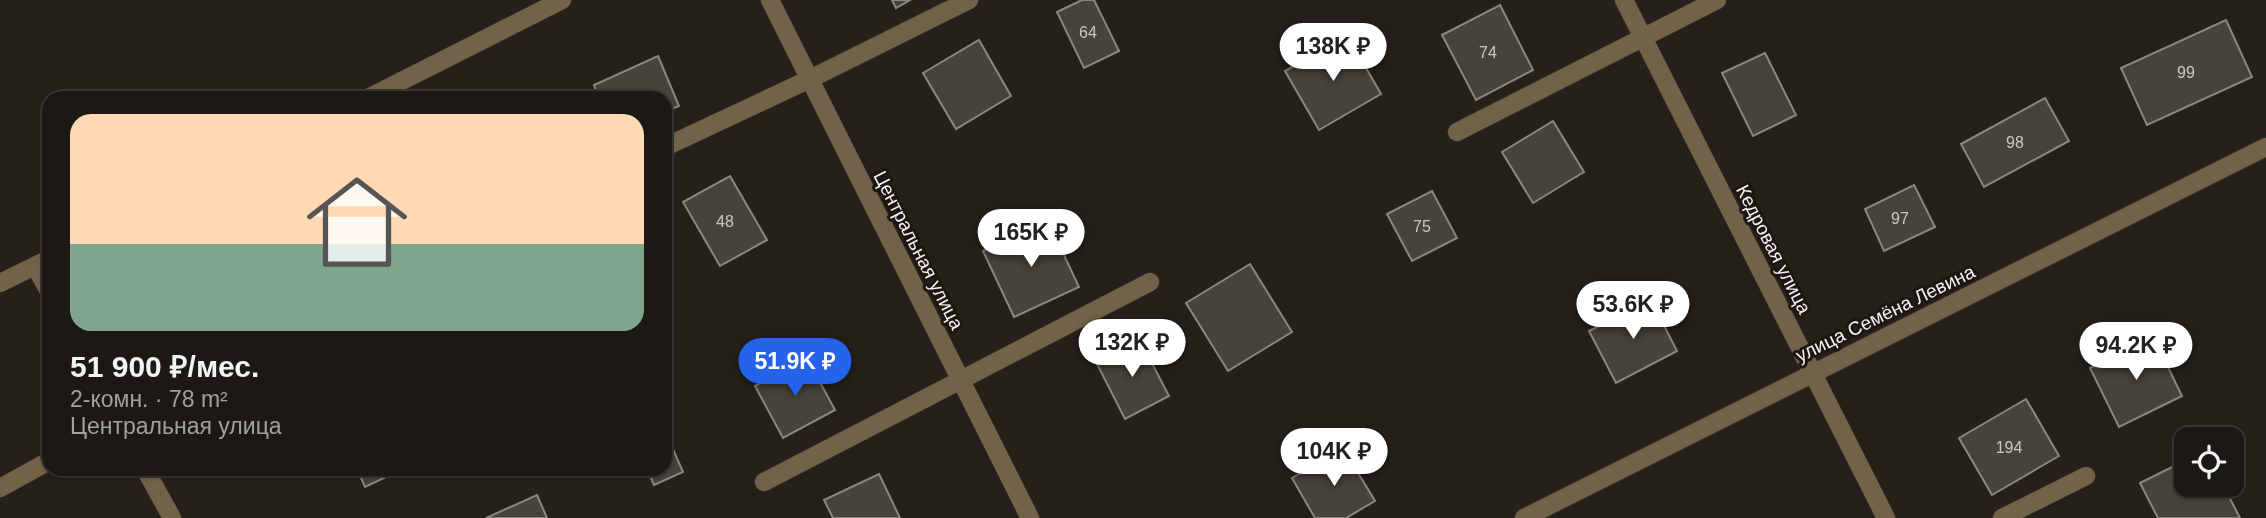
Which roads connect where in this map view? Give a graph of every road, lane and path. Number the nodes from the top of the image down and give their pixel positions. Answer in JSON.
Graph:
{"nodes":[{"id":1,"x":562,"y":0,"type":"edge"},
{"id":2,"x":770,"y":0,"type":"edge"},
{"id":3,"x":969,"y":0,"type":"edge"},
{"id":4,"x":1624,"y":0,"type":"edge"},
{"id":5,"x":1717,"y":0,"type":"edge"},
{"id":6,"x":1643,"y":37,"type":"junction"},
{"id":7,"x":810,"y":79,"type":"junction"},
{"id":8,"x":382,"y":91,"type":"edge"},
{"id":9,"x":1457,"y":132,"type":"dead end"},
{"id":10,"x":672,"y":143,"type":"edge"},
{"id":11,"x":2266,"y":147,"type":"edge"},
{"id":12,"x":42,"y":262,"type":"edge"},
{"id":13,"x":1150,"y":282,"type":"dead end"},
{"id":14,"x":0,"y":283,"type":"edge"},
{"id":15,"x":1813,"y":373,"type":"junction"},
{"id":16,"x":962,"y":381,"type":"junction"},
{"id":17,"x":42,"y":465,"type":"edge"},
{"id":18,"x":149,"y":476,"type":"edge"},
{"id":19,"x":2086,"y":476,"type":"dead end"},
{"id":20,"x":764,"y":482,"type":"dead end"},
{"id":21,"x":0,"y":488,"type":"edge"},
{"id":22,"x":172,"y":518,"type":"edge"},
{"id":23,"x":1030,"y":518,"type":"edge"},
{"id":24,"x":1524,"y":518,"type":"edge"},
{"id":25,"x":1886,"y":518,"type":"edge"},
{"id":26,"x":2002,"y":518,"type":"edge"}],
"edges":[{"from":1,"to":8,"type":"street"},
{"from":2,"to":7,"type":"street","name":"Центральная улица"},
{"from":3,"to":7,"type":"street"},
{"from":4,"to":6,"type":"street","name":"Кедровая улица"},
{"from":5,"to":6,"type":"street"},
{"from":6,"to":9,"type":"street"},
{"from":6,"to":15,"type":"street","name":"Кедровая улица"},
{"from":7,"to":10,"type":"street"},
{"from":7,"to":16,"type":"street","name":"Центральная улица"},
{"from":11,"to":15,"type":"street","name":"улица Семёна Левина"},
{"from":12,"to":14,"type":"street"},
{"from":13,"to":16,"type":"street"},
{"from":15,"to":24,"type":"street","name":"улица Семёна Левина"},
{"from":15,"to":25,"type":"street","name":"Кедровая улица"},
{"from":16,"to":20,"type":"street"},
{"from":16,"to":23,"type":"street","name":"Центральная улица"},
{"from":17,"to":21,"type":"street"},
{"from":18,"to":22,"type":"street"},
{"from":19,"to":26,"type":"street"}]}
